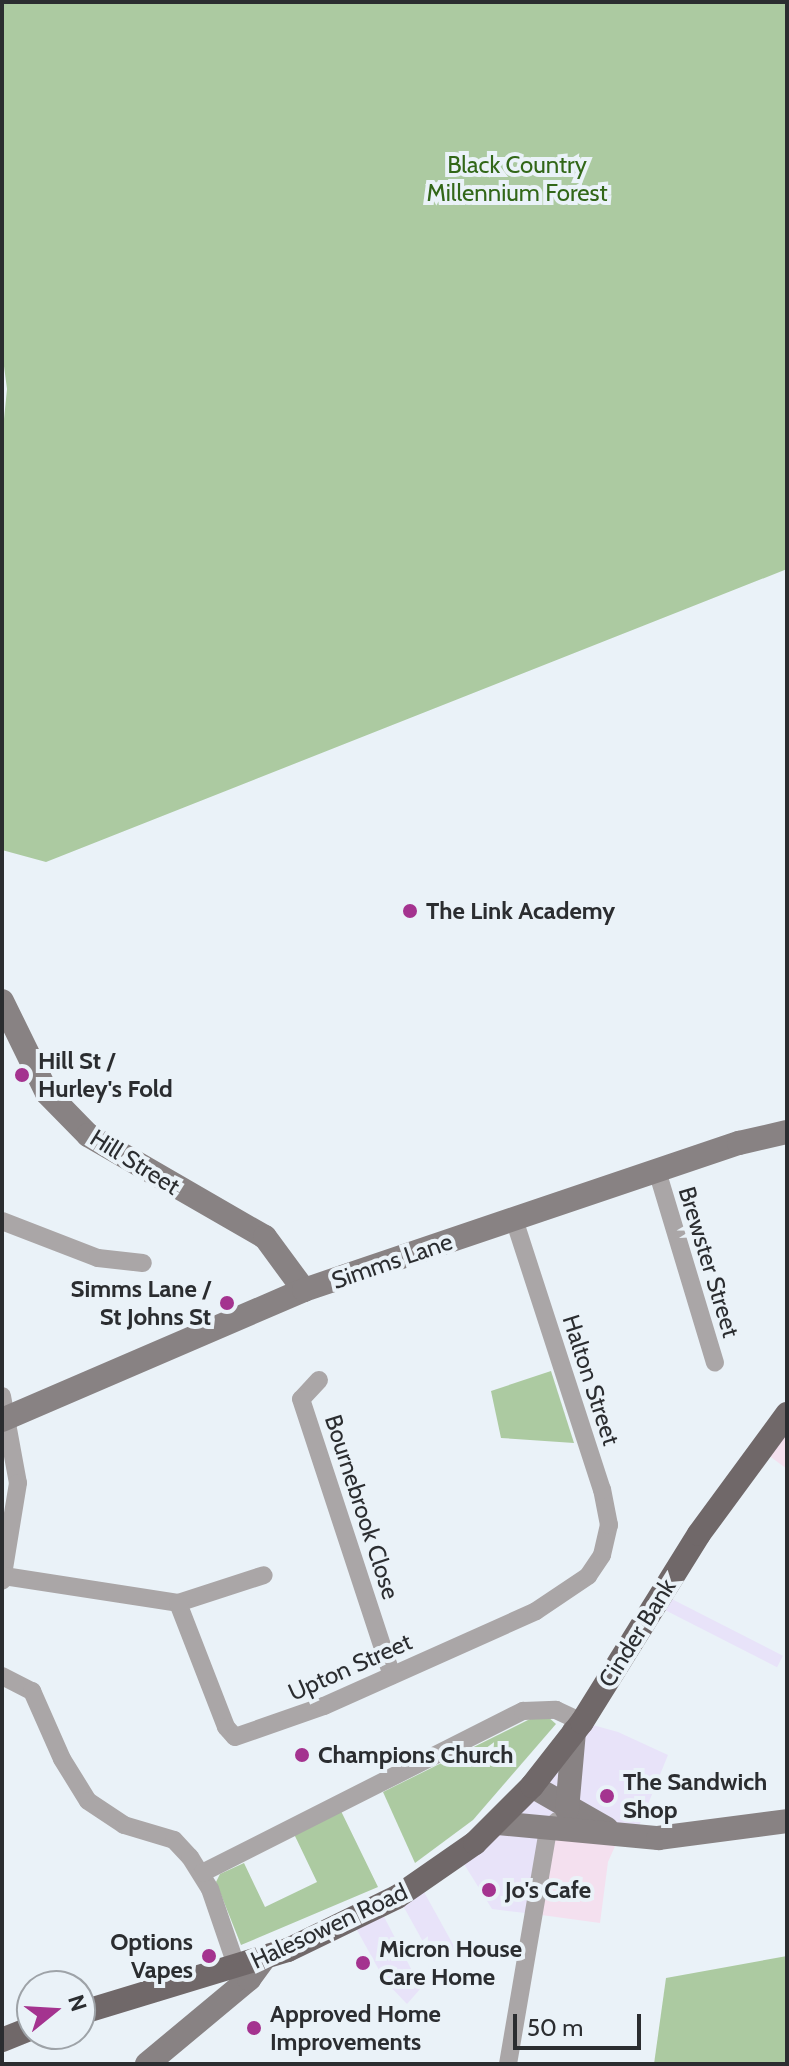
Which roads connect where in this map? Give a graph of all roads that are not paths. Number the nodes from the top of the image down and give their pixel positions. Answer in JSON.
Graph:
{"nodes":[{"id":1,"x":2,"y":1001,"type":"edge"},
{"id":2,"x":787,"y":1132,"type":"edge"},
{"id":3,"x":658,"y":1174,"type":"junction"},
{"id":4,"x":2,"y":1221,"type":"edge"},
{"id":5,"x":515,"y":1222,"type":"junction"},
{"id":6,"x":143,"y":1263,"type":"dead end"},
{"id":7,"x":304,"y":1290,"type":"junction"},
{"id":8,"x":715,"y":1363,"type":"dead end"},
{"id":9,"x":319,"y":1380,"type":"dead end"},
{"id":10,"x":301,"y":1399,"type":"junction"},
{"id":11,"x":281,"y":1400,"type":"dead end"},
{"id":12,"x":4,"y":1411,"type":"edge"},
{"id":13,"x":787,"y":1414,"type":"edge"},
{"id":14,"x":602,"y":1555,"type":"joint"},
{"id":15,"x":264,"y":1575,"type":"dead end"},
{"id":16,"x":3,"y":1578,"type":"edge"},
{"id":17,"x":178,"y":1603,"type":"junction"},
{"id":18,"x":392,"y":1675,"type":"junction"},
{"id":19,"x":2,"y":1676,"type":"edge"},
{"id":20,"x":578,"y":1727,"type":"junction"},
{"id":21,"x":532,"y":1786,"type":"junction"},
{"id":22,"x":567,"y":1810,"type":"junction"},
{"id":23,"x":787,"y":1821,"type":"edge"},
{"id":24,"x":498,"y":1823,"type":"junction"},
{"id":25,"x":548,"y":1831,"type":"junction"},
{"id":26,"x":620,"y":1835,"type":"junction"},
{"id":27,"x":475,"y":1843,"type":"joint"},
{"id":28,"x":202,"y":1873,"type":"junction"},
{"id":29,"x":263,"y":1960,"type":"junction"},
{"id":30,"x":237,"y":1968,"type":"junction"},
{"id":31,"x":198,"y":1979,"type":"junction"},
{"id":32,"x":96,"y":2008,"type":"edge"},
{"id":33,"x":197,"y":2019,"type":"junction"},
{"id":34,"x":147,"y":2064,"type":"edge"},
{"id":35,"x":508,"y":2064,"type":"edge"}],
"edges":[{"from":1,"to":7,"type":"street","name":"Hill Street"},
{"from":2,"to":3,"type":"street","name":"Simms Lane"},
{"from":3,"to":5,"type":"street","name":"Simms Lane"},
{"from":3,"to":8,"type":"street","name":"Brewster Street"},
{"from":4,"to":6,"type":"street"},
{"from":5,"to":7,"type":"street","name":"Simms Lane"},
{"from":5,"to":14,"type":"street","name":"Halton Street"},
{"from":7,"to":12,"type":"street","name":"Simms Lane"},
{"from":9,"to":10,"type":"street","name":"Bournebrook Close"},
{"from":10,"to":11,"type":"street","name":"Bournebrook Close"},
{"from":10,"to":18,"type":"street","name":"Bournebrook Close"},
{"from":12,"to":16,"type":"street"},
{"from":13,"to":20,"type":"main road","name":"Cinder Bank"},
{"from":14,"to":18,"type":"street","name":"Upton Street"},
{"from":15,"to":17,"type":"street"},
{"from":16,"to":17,"type":"street"},
{"from":17,"to":18,"type":"street","name":"Upton Street"},
{"from":19,"to":28,"type":"street"},
{"from":20,"to":21,"type":"main road","name":"Cinder Bank"},
{"from":20,"to":22,"type":"street"},
{"from":20,"to":28,"type":"street"},
{"from":21,"to":22,"type":"street"},
{"from":21,"to":24,"type":"main road","name":"Cinder Bank"},
{"from":22,"to":25,"type":"street"},
{"from":22,"to":26,"type":"street"},
{"from":23,"to":26,"type":"street"},
{"from":24,"to":25,"type":"street"},
{"from":24,"to":27,"type":"main road","name":"Cinder Bank"},
{"from":25,"to":26,"type":"street"},
{"from":25,"to":35,"type":"street"},
{"from":27,"to":29,"type":"main road","name":"Halesowen Road"},
{"from":28,"to":30,"type":"street"},
{"from":29,"to":30,"type":"main road","name":"Halesowen Road"},
{"from":29,"to":33,"type":"street"},
{"from":30,"to":31,"type":"main road","name":"Halesowen Road"},
{"from":31,"to":32,"type":"main road","name":"Halesowen Road"},
{"from":31,"to":33,"type":"street"},
{"from":33,"to":34,"type":"street"}]}
